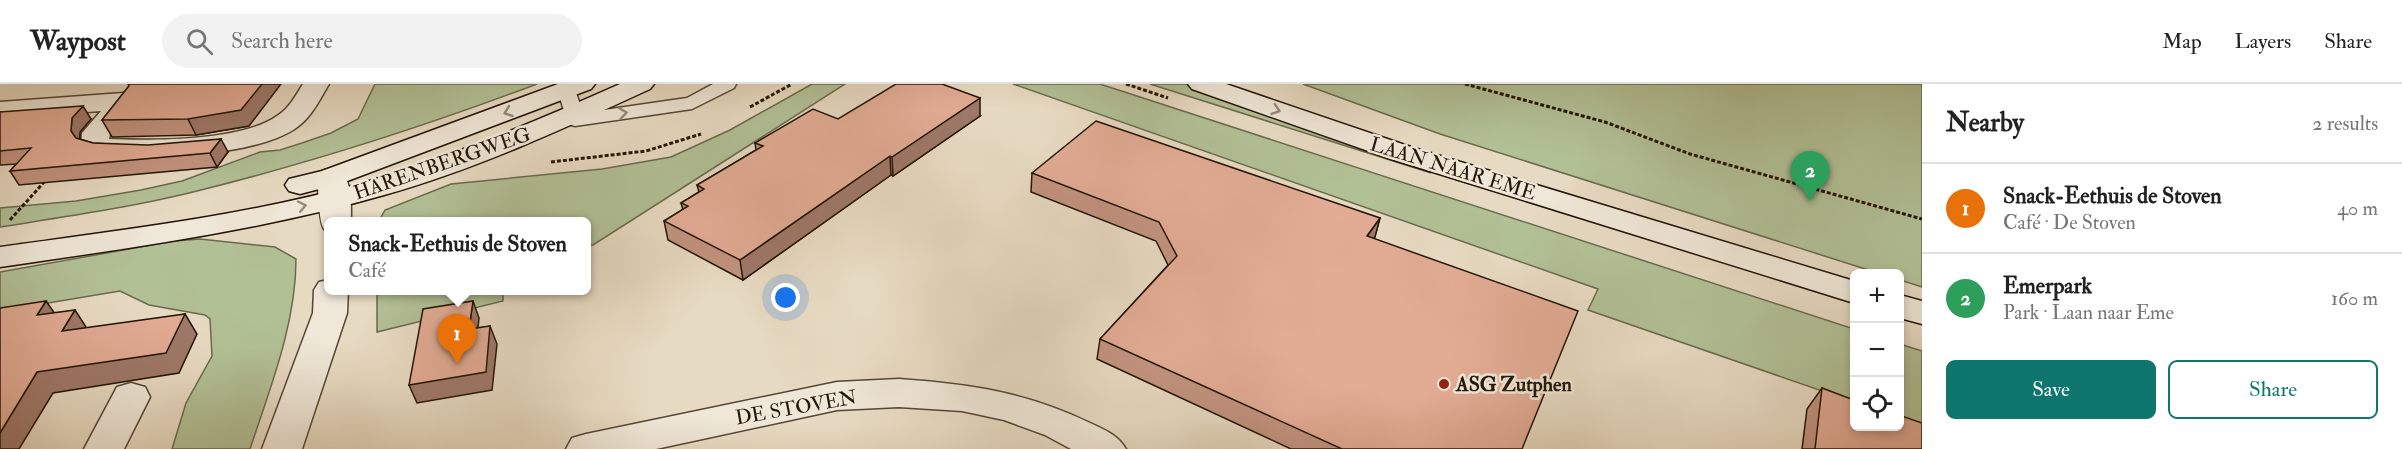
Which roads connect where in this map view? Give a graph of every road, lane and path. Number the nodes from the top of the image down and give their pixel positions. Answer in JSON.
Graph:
{"nodes":[{"id":1,"x":93,"y":84,"type":"edge"},
{"id":2,"x":316,"y":84,"type":"edge"},
{"id":3,"x":641,"y":84,"type":"edge"},
{"id":4,"x":727,"y":84,"type":"edge"},
{"id":5,"x":1201,"y":84,"type":"edge"},
{"id":6,"x":1265,"y":84,"type":"edge"},
{"id":7,"x":1465,"y":84,"type":"edge"},
{"id":8,"x":574,"y":96,"type":"edge"},
{"id":9,"x":72,"y":104,"type":"junction"},
{"id":10,"x":0,"y":110,"type":"edge"},
{"id":11,"x":96,"y":144,"type":"junction"},
{"id":12,"x":334,"y":199,"type":"edge"},
{"id":13,"x":1922,"y":219,"type":"edge"},
{"id":14,"x":8,"y":222,"type":"dead end"},
{"id":15,"x":1707,"y":246,"type":"junction"},
{"id":16,"x":0,"y":257,"type":"edge"},
{"id":17,"x":1850,"y":291,"type":"edge"},
{"id":18,"x":331,"y":295,"type":"edge"},
{"id":19,"x":1904,"y":308,"type":"edge"},
{"id":20,"x":1922,"y":313,"type":"edge"},
{"id":21,"x":131,"y":397,"type":"dead end"},
{"id":22,"x":104,"y":449,"type":"edge"},
{"id":23,"x":282,"y":449,"type":"edge"},
{"id":24,"x":586,"y":449,"type":"edge"},
{"id":25,"x":1106,"y":449,"type":"edge"}],
"edges":[{"from":1,"to":9,"type":"street"},
{"from":2,"to":11,"type":"street"},
{"from":3,"to":8,"type":"street","name":"HARENBERGWEG"},
{"from":8,"to":4,"type":"lane","one_way":true},
{"from":5,"to":15,"type":"street","name":"LAAN NAAR EME","one_way":true},
{"from":6,"to":15,"type":"street","name":"LAAN NAAR EME"},
{"from":7,"to":13,"type":"path"},
{"from":8,"to":12,"type":"street","name":"HARENBERGWEG"},
{"from":9,"to":10,"type":"street"},
{"from":9,"to":11,"type":"street"},
{"from":11,"to":14,"type":"path"},
{"from":12,"to":16,"type":"street","name":"HARENBERGWEG"},
{"from":15,"to":17,"type":"street","name":"LAAN NAAR EME"},
{"from":18,"to":23,"type":"street"},
{"from":19,"to":20,"type":"street"},
{"from":21,"to":22,"type":"street"},
{"from":24,"to":25,"type":"street","name":"DE STOVEN"}]}
